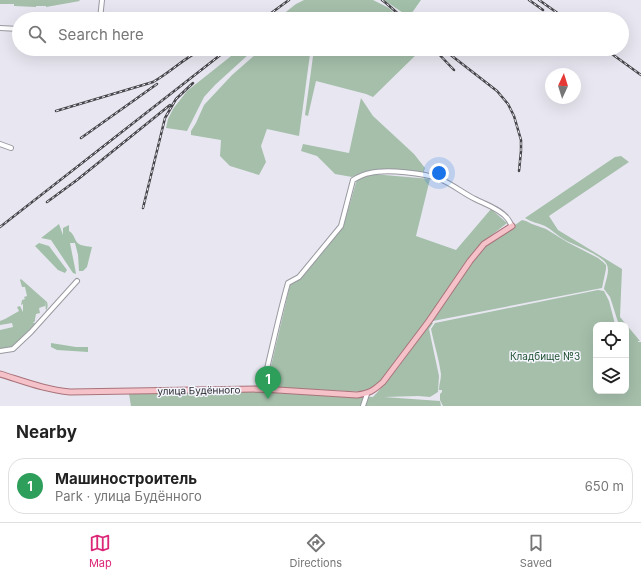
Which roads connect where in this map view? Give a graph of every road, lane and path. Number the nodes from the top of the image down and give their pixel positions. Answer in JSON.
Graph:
{"nodes":[{"id":1,"x":102,"y":0,"type":"edge"},
{"id":2,"x":101,"y":12,"type":"edge"},
{"id":3,"x":0,"y":28,"type":"edge"},
{"id":4,"x":12,"y":29,"type":"edge"},
{"id":5,"x":0,"y":144,"type":"edge"},
{"id":6,"x":11,"y":148,"type":"dead end"},
{"id":7,"x":512,"y":226,"type":"joint"},
{"id":8,"x":77,"y":281,"type":"dead end"},
{"id":9,"x":0,"y":351,"type":"edge"},
{"id":10,"x":0,"y":374,"type":"edge"},
{"id":11,"x":262,"y":389,"type":"junction"},
{"id":12,"x":367,"y":394,"type":"junction"},
{"id":13,"x":363,"y":406,"type":"edge"}],
"edges":[{"from":1,"to":2,"type":"street"},
{"from":3,"to":4,"type":"street"},
{"from":5,"to":6,"type":"street"},
{"from":7,"to":11,"type":"street"},
{"from":7,"to":12,"type":"main road"},
{"from":8,"to":9,"type":"street"},
{"from":10,"to":11,"type":"main road","name":"улица Будённого"},
{"from":11,"to":12,"type":"main road","name":"улица Будённого"},
{"from":12,"to":13,"type":"street"}]}
